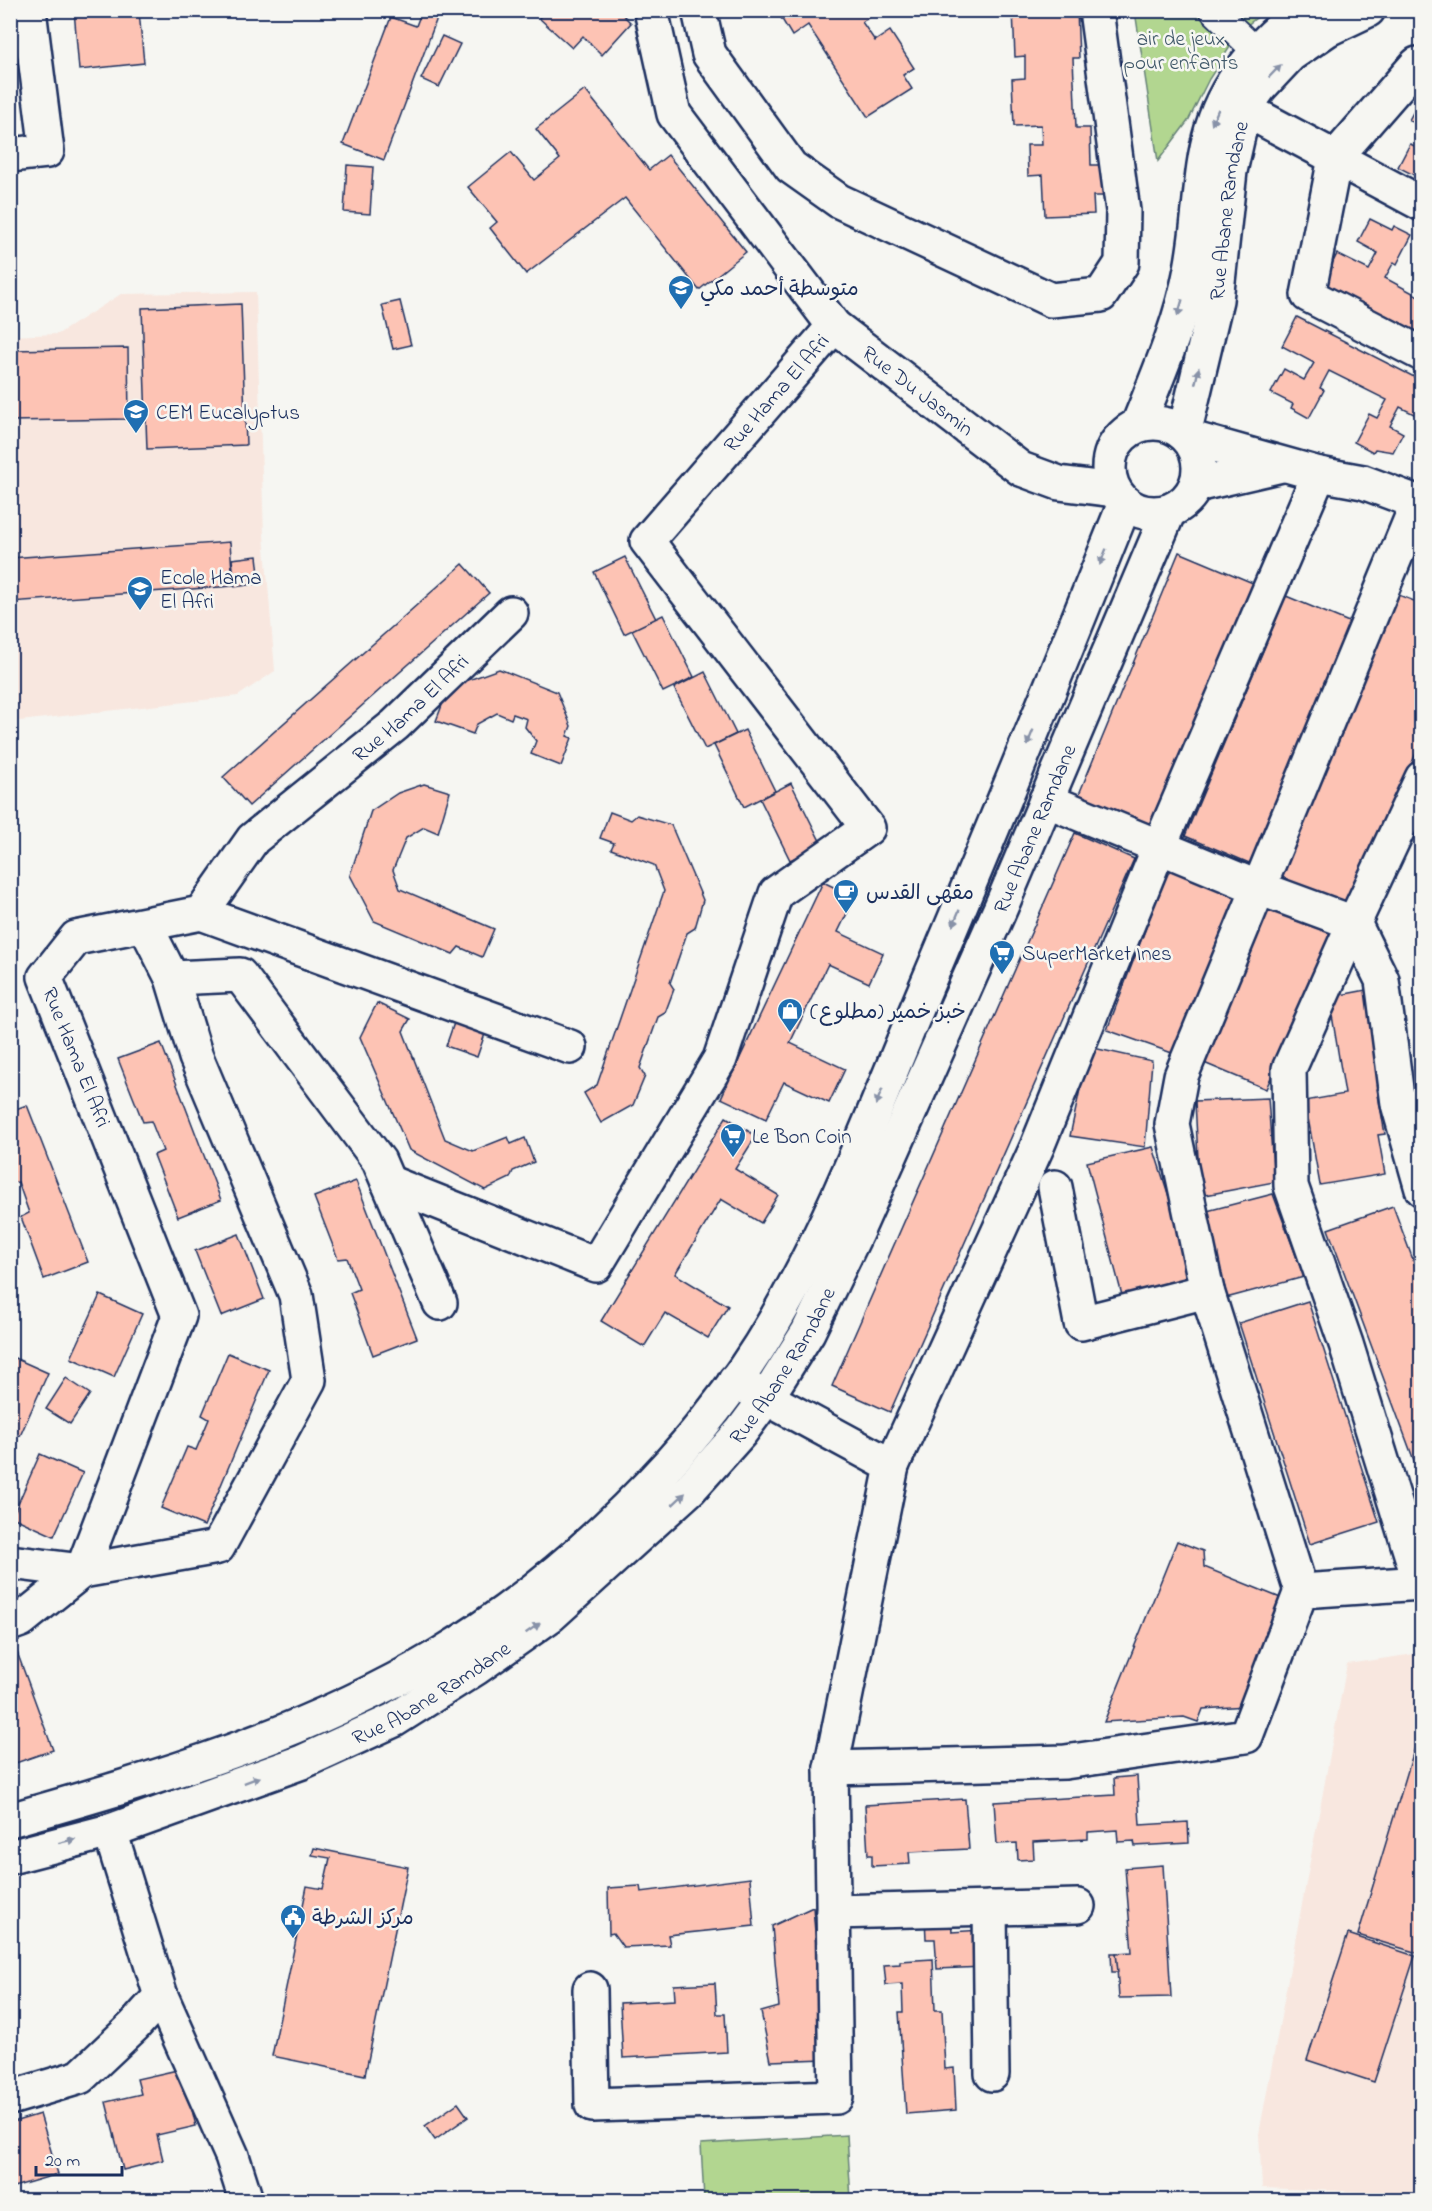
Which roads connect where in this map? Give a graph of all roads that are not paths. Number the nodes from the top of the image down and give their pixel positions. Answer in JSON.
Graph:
{"nodes":[{"id":1,"x":29,"y":10,"type":"edge"},
{"id":2,"x":651,"y":10,"type":"edge"},
{"id":3,"x":699,"y":10,"type":"edge"},
{"id":4,"x":1096,"y":10,"type":"edge"},
{"id":5,"x":1213,"y":10,"type":"edge"},
{"id":6,"x":1306,"y":10,"type":"edge"},
{"id":7,"x":1368,"y":10,"type":"edge"},
{"id":8,"x":1257,"y":51,"type":"junction"},
{"id":9,"x":1422,"y":66,"type":"edge"},
{"id":10,"x":1244,"y":109,"type":"junction"},
{"id":11,"x":10,"y":155,"type":"edge"},
{"id":12,"x":1335,"y":158,"type":"junction"},
{"id":13,"x":1422,"y":204,"type":"edge"},
{"id":14,"x":834,"y":326,"type":"junction"},
{"id":15,"x":1422,"y":354,"type":"edge"},
{"id":16,"x":1138,"y":425,"type":"junction"},
{"id":17,"x":1186,"y":435,"type":"junction"},
{"id":18,"x":1286,"y":465,"type":"junction"},
{"id":19,"x":1319,"y":474,"type":"junction"},
{"id":20,"x":1196,"y":485,"type":"junction"},
{"id":21,"x":1418,"y":495,"type":"edge"},
{"id":22,"x":1119,"y":496,"type":"junction"},
{"id":23,"x":1169,"y":511,"type":"junction"},
{"id":24,"x":511,"y":614,"type":"dead end"},
{"id":25,"x":1422,"y":778,"type":"edge"},
{"id":26,"x":1046,"y":800,"type":"junction"},
{"id":27,"x":1160,"y":845,"type":"junction"},
{"id":28,"x":1259,"y":888,"type":"junction"},
{"id":29,"x":201,"y":913,"type":"junction"},
{"id":30,"x":1354,"y":923,"type":"junction"},
{"id":31,"x":145,"y":925,"type":"junction"},
{"id":32,"x":172,"y":978,"type":"junction"},
{"id":33,"x":570,"y":1047,"type":"dead end"},
{"id":34,"x":387,"y":1182,"type":"junction"},
{"id":35,"x":1055,"y":1187,"type":"dead end"},
{"id":36,"x":1422,"y":1189,"type":"edge"},
{"id":37,"x":1207,"y":1291,"type":"junction"},
{"id":38,"x":440,"y":1303,"type":"dead end"},
{"id":39,"x":735,"y":1382,"type":"junction"},
{"id":40,"x":767,"y":1397,"type":"junction"},
{"id":41,"x":892,"y":1466,"type":"junction"},
{"id":42,"x":10,"y":1562,"type":"edge"},
{"id":43,"x":82,"y":1571,"type":"junction"},
{"id":44,"x":1421,"y":1583,"type":"edge"},
{"id":45,"x":1301,"y":1591,"type":"junction"},
{"id":46,"x":10,"y":1624,"type":"edge"},
{"id":47,"x":831,"y":1768,"type":"junction"},
{"id":48,"x":10,"y":1820,"type":"edge"},
{"id":49,"x":110,"y":1831,"type":"junction"},
{"id":50,"x":10,"y":1857,"type":"edge"},
{"id":51,"x":1078,"y":1906,"type":"dead end"},
{"id":52,"x":990,"y":1908,"type":"junction"},
{"id":53,"x":833,"y":1912,"type":"junction"},
{"id":54,"x":590,"y":1989,"type":"dead end"},
{"id":55,"x":161,"y":1996,"type":"junction"},
{"id":56,"x":992,"y":2074,"type":"dead end"},
{"id":57,"x":10,"y":2098,"type":"edge"},
{"id":58,"x":246,"y":2200,"type":"edge"}],
"edges":[{"from":1,"to":11,"type":"street"},
{"from":2,"to":14,"type":"street","name":"Rue Du Jasmin"},
{"from":3,"to":4,"type":"street"},
{"from":5,"to":8,"type":"street"},
{"from":6,"to":8,"type":"street"},
{"from":10,"to":7,"type":"street","name":"Rue Abane Ramdane","one_way":true},
{"from":8,"to":16,"type":"street","one_way":true},
{"from":9,"to":12,"type":"street"},
{"from":10,"to":12,"type":"street"},
{"from":17,"to":10,"type":"street","name":"Rue Abane Ramdane","one_way":true},
{"from":12,"to":13,"type":"street"},
{"from":12,"to":15,"type":"street"},
{"from":14,"to":22,"type":"street","name":"Rue Du Jasmin"},
{"from":14,"to":34,"type":"street","name":"Rue Hama El Afri"},
{"from":16,"to":17,"type":"street"},
{"from":16,"to":22,"type":"street"},
{"from":17,"to":18,"type":"street"},
{"from":17,"to":20,"type":"street"},
{"from":18,"to":19,"type":"street"},
{"from":18,"to":20,"type":"street"},
{"from":19,"to":21,"type":"street"},
{"from":19,"to":27,"type":"street"},
{"from":20,"to":23,"type":"street"},
{"from":21,"to":28,"type":"street"},
{"from":22,"to":23,"type":"street"},
{"from":22,"to":39,"type":"street","one_way":true},
{"from":23,"to":26,"type":"street","name":"Rue Abane Ramdane"},
{"from":24,"to":29,"type":"street","name":"Rue Hama El Afri"},
{"from":25,"to":30,"type":"street"},
{"from":26,"to":27,"type":"street"},
{"from":26,"to":40,"type":"street","name":"Rue Abane Ramdane"},
{"from":27,"to":28,"type":"street"},
{"from":27,"to":41,"type":"street"},
{"from":28,"to":30,"type":"street"},
{"from":28,"to":37,"type":"street"},
{"from":29,"to":31,"type":"street","name":"Rue Hama El Afri"},
{"from":29,"to":33,"type":"street"},
{"from":30,"to":36,"type":"street"},
{"from":30,"to":44,"type":"street"},
{"from":31,"to":32,"type":"street"},
{"from":31,"to":43,"type":"street","name":"Rue Hama El Afri"},
{"from":32,"to":34,"type":"street"},
{"from":32,"to":43,"type":"street"},
{"from":34,"to":38,"type":"street"},
{"from":35,"to":37,"type":"street"},
{"from":37,"to":45,"type":"street"},
{"from":39,"to":40,"type":"street"},
{"from":39,"to":48,"type":"street"},
{"from":40,"to":41,"type":"street"},
{"from":49,"to":40,"type":"street","name":"Rue Abane Ramdane","one_way":true},
{"from":41,"to":47,"type":"street"},
{"from":42,"to":43,"type":"street"},
{"from":43,"to":46,"type":"street"},
{"from":44,"to":45,"type":"street"},
{"from":45,"to":47,"type":"street"},
{"from":47,"to":53,"type":"street"},
{"from":50,"to":49,"type":"street","name":"Rue Abane Ramdane","one_way":true},
{"from":49,"to":55,"type":"street"},
{"from":51,"to":52,"type":"street"},
{"from":52,"to":53,"type":"street"},
{"from":52,"to":56,"type":"street"},
{"from":53,"to":54,"type":"street"},
{"from":55,"to":57,"type":"street"},
{"from":55,"to":58,"type":"street"}]}
